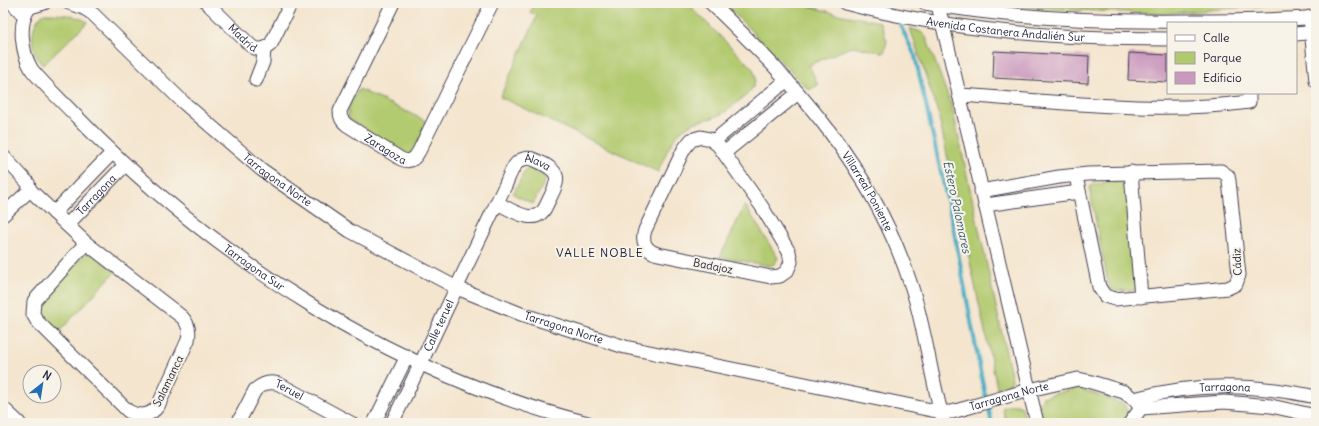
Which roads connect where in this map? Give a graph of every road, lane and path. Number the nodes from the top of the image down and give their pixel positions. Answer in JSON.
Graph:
{"nodes":[{"id":1,"x":12,"y":3,"type":"edge"},
{"id":2,"x":69,"y":3,"type":"edge"},
{"id":3,"x":207,"y":3,"type":"edge"},
{"id":4,"x":291,"y":3,"type":"edge"},
{"id":5,"x":393,"y":3,"type":"edge"},
{"id":6,"x":492,"y":3,"type":"edge"},
{"id":7,"x":711,"y":3,"type":"edge"},
{"id":8,"x":845,"y":3,"type":"edge"},
{"id":9,"x":37,"y":4,"type":"edge"},
{"id":10,"x":931,"y":4,"type":"edge"},
{"id":11,"x":24,"y":15,"type":"junction"},
{"id":12,"x":1313,"y":17,"type":"edge"},
{"id":13,"x":942,"y":23,"type":"junction"},
{"id":14,"x":1314,"y":32,"type":"edge"},
{"id":15,"x":1297,"y":34,"type":"edge"},
{"id":16,"x":1167,"y":39,"type":"edge"},
{"id":17,"x":264,"y":49,"type":"junction"},
{"id":18,"x":256,"y":80,"type":"dead end"},
{"id":19,"x":787,"y":80,"type":"junction"},
{"id":20,"x":1316,"y":81,"type":"edge"},
{"id":21,"x":798,"y":93,"type":"junction"},
{"id":22,"x":1249,"y":94,"type":"edge"},
{"id":23,"x":959,"y":95,"type":"junction"},
{"id":24,"x":714,"y":141,"type":"junction"},
{"id":25,"x":112,"y":153,"type":"junction"},
{"id":26,"x":724,"y":153,"type":"junction"},
{"id":27,"x":3,"y":156,"type":"edge"},
{"id":28,"x":126,"y":165,"type":"junction"},
{"id":29,"x":1131,"y":172,"type":"junction"},
{"id":30,"x":1076,"y":176,"type":"junction"},
{"id":31,"x":30,"y":190,"type":"junction"},
{"id":32,"x":981,"y":190,"type":"junction"},
{"id":33,"x":1079,"y":192,"type":"junction"},
{"id":34,"x":496,"y":203,"type":"junction"},
{"id":35,"x":985,"y":205,"type":"junction"},
{"id":36,"x":54,"y":213,"type":"junction"},
{"id":37,"x":3,"y":215,"type":"edge"},
{"id":38,"x":68,"y":226,"type":"junction"},
{"id":39,"x":86,"y":243,"type":"junction"},
{"id":40,"x":456,"y":288,"type":"junction"},
{"id":41,"x":1141,"y":297,"type":"junction"},
{"id":42,"x":407,"y":356,"type":"junction"},
{"id":43,"x":422,"y":363,"type":"junction"},
{"id":44,"x":1028,"y":390,"type":"junction"},
{"id":45,"x":1316,"y":397,"type":"edge"},
{"id":46,"x":1137,"y":404,"type":"junction"},
{"id":47,"x":3,"y":408,"type":"edge"},
{"id":48,"x":1316,"y":416,"type":"edge"},
{"id":49,"x":943,"y":417,"type":"edge"},
{"id":50,"x":333,"y":419,"type":"edge"},
{"id":51,"x":19,"y":423,"type":"edge"},
{"id":52,"x":238,"y":423,"type":"edge"},
{"id":53,"x":351,"y":423,"type":"edge"},
{"id":54,"x":374,"y":423,"type":"edge"},
{"id":55,"x":392,"y":423,"type":"edge"},
{"id":56,"x":588,"y":423,"type":"edge"},
{"id":57,"x":1037,"y":423,"type":"edge"},
{"id":58,"x":1130,"y":423,"type":"edge"}],
"edges":[{"from":1,"to":11,"type":"street"},
{"from":2,"to":40,"type":"street","name":"Tarragona Norte"},
{"from":3,"to":17,"type":"street","name":"Madrid"},
{"from":4,"to":17,"type":"street","name":"Madrid"},
{"from":5,"to":6,"type":"street","name":"Zaragoza"},
{"from":7,"to":19,"type":"street","name":"Villarreal Poniente"},
{"from":8,"to":13,"type":"street","name":"Avenida Costanera Andalién Sur"},
{"from":9,"to":11,"type":"street"},
{"from":10,"to":12,"type":"street","name":"Avenida Costanera Andalién Sur"},
{"from":10,"to":13,"type":"street"},
{"from":11,"to":25,"type":"street","name":"Tarragona Sur"},
{"from":12,"to":14,"type":"street"},
{"from":13,"to":16,"type":"street","name":"Avenida Costanera Andalién Sur"},
{"from":13,"to":23,"type":"street"},
{"from":14,"to":15,"type":"street"},
{"from":14,"to":20,"type":"street"},
{"from":17,"to":18,"type":"street","name":"Madrid"},
{"from":19,"to":21,"type":"street","name":"Villarreal Poniente"},
{"from":19,"to":24,"type":"street"},
{"from":21,"to":26,"type":"street"},
{"from":21,"to":49,"type":"street","name":"Villarreal Poniente"},
{"from":22,"to":23,"type":"street"},
{"from":23,"to":32,"type":"street"},
{"from":24,"to":26,"type":"street","name":"Badajoz"},
{"from":24,"to":26,"type":"street","name":"Badajoz"},
{"from":25,"to":28,"type":"street","name":"Tarragona Sur"},
{"from":25,"to":36,"type":"street","name":"Tarragona"},
{"from":27,"to":31,"type":"street","name":"Salamanca"},
{"from":28,"to":38,"type":"street","name":"Tarragona"},
{"from":28,"to":42,"type":"street","name":"Tarragona Sur"},
{"from":29,"to":30,"type":"street","name":"Cádiz"},
{"from":29,"to":41,"type":"street"},
{"from":29,"to":41,"type":"street","name":"Cádiz"},
{"from":30,"to":32,"type":"street","name":"Cádiz"},
{"from":30,"to":33,"type":"street","name":"Cádiz"},
{"from":31,"to":36,"type":"street","name":"Salamanca"},
{"from":31,"to":37,"type":"street"},
{"from":32,"to":35,"type":"street"},
{"from":33,"to":35,"type":"street"},
{"from":33,"to":41,"type":"street","name":"Cádiz"},
{"from":34,"to":34,"type":"street","name":"Álava"},
{"from":34,"to":40,"type":"street","name":"Álava"},
{"from":35,"to":44,"type":"street"},
{"from":36,"to":38,"type":"street","name":"Salamanca"},
{"from":38,"to":39,"type":"street","name":"Salamanca"},
{"from":39,"to":39,"type":"street","name":"Salamanca"},
{"from":40,"to":43,"type":"street","name":"Calle teruel"},
{"from":40,"to":49,"type":"street","name":"Tarragona Norte"},
{"from":42,"to":43,"type":"street","name":"Tarragona Sur"},
{"from":42,"to":54,"type":"street"},
{"from":43,"to":55,"type":"street"},
{"from":43,"to":56,"type":"street","name":"Tarragona Sur"},
{"from":44,"to":46,"type":"street","name":"Tarragona Norte"},
{"from":44,"to":49,"type":"street","name":"Tarragona Norte"},
{"from":44,"to":57,"type":"street"},
{"from":45,"to":46,"type":"street","name":"Tarragona"},
{"from":46,"to":48,"type":"street","name":"Tarragona"},
{"from":46,"to":58,"type":"street"},
{"from":47,"to":51,"type":"street"},
{"from":50,"to":52,"type":"street","name":"Teruel"},
{"from":50,"to":53,"type":"street","name":"Teruel"}]}
